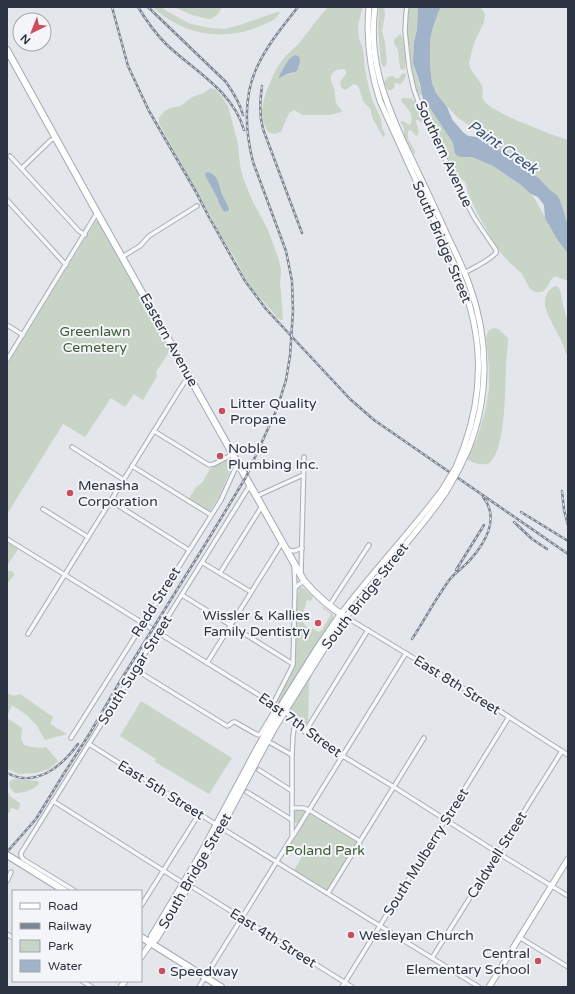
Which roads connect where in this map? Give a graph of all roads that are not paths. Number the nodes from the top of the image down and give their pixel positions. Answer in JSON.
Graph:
{"nodes":[{"id":1,"x":369,"y":7,"type":"edge"},
{"id":2,"x":374,"y":7,"type":"edge"},
{"id":3,"x":407,"y":7,"type":"edge"},
{"id":4,"x":8,"y":52,"type":"edge"},
{"id":5,"x":56,"y":138,"type":"junction"},
{"id":6,"x":10,"y":156,"type":"dead end"},
{"id":7,"x":22,"y":168,"type":"junction"},
{"id":8,"x":7,"y":200,"type":"edge"},
{"id":9,"x":197,"y":206,"type":"dead end"},
{"id":10,"x":97,"y":214,"type":"junction"},
{"id":11,"x":84,"y":235,"type":"junction"},
{"id":12,"x":122,"y":257,"type":"junction"},
{"id":13,"x":66,"y":265,"type":"junction"},
{"id":14,"x":465,"y":272,"type":"junction"},
{"id":15,"x":459,"y":275,"type":"junction"},
{"id":16,"x":7,"y":325,"type":"edge"},
{"id":17,"x":23,"y":335,"type":"junction"},
{"id":18,"x":7,"y":360,"type":"edge"},
{"id":19,"x":189,"y":377,"type":"junction"},
{"id":20,"x":154,"y":431,"type":"junction"},
{"id":21,"x":72,"y":447,"type":"dead end"},
{"id":22,"x":466,"y":449,"type":"junction"},
{"id":23,"x":233,"y":454,"type":"junction"},
{"id":24,"x":304,"y":458,"type":"dead end"},
{"id":25,"x":239,"y":464,"type":"junction"},
{"id":26,"x":132,"y":466,"type":"junction"},
{"id":27,"x":303,"y":475,"type":"junction"},
{"id":28,"x":124,"y":480,"type":"junction"},
{"id":29,"x":250,"y":485,"type":"junction"},
{"id":30,"x":257,"y":496,"type":"junction"},
{"id":31,"x":111,"y":501,"type":"junction"},
{"id":32,"x":262,"y":506,"type":"junction"},
{"id":33,"x":42,"y":509,"type":"dead end"},
{"id":34,"x":211,"y":515,"type":"junction"},
{"id":35,"x":88,"y":538,"type":"junction"},
{"id":36,"x":7,"y":539,"type":"edge"},
{"id":37,"x":283,"y":543,"type":"junction"},
{"id":38,"x":369,"y":545,"type":"dead end"},
{"id":39,"x":302,"y":548,"type":"junction"},
{"id":40,"x":189,"y":550,"type":"junction"},
{"id":41,"x":287,"y":550,"type":"junction"},
{"id":42,"x":203,"y":563,"type":"junction"},
{"id":43,"x":294,"y":563,"type":"junction"},
{"id":44,"x":220,"y":573,"type":"junction"},
{"id":45,"x":66,"y":575,"type":"junction"},
{"id":46,"x":303,"y":578,"type":"junction"},
{"id":47,"x":295,"y":588,"type":"junction"},
{"id":48,"x":251,"y":592,"type":"junction"},
{"id":49,"x":182,"y":595,"type":"junction"},
{"id":50,"x":329,"y":606,"type":"junction"},
{"id":51,"x":343,"y":615,"type":"junction"},
{"id":52,"x":143,"y":623,"type":"junction"},
{"id":53,"x":231,"y":625,"type":"junction"},
{"id":54,"x":368,"y":630,"type":"junction"},
{"id":55,"x":158,"y":632,"type":"junction"},
{"id":56,"x":28,"y":634,"type":"dead end"},
{"id":57,"x":406,"y":653,"type":"junction"},
{"id":58,"x":208,"y":663,"type":"junction"},
{"id":59,"x":293,"y":664,"type":"junction"},
{"id":60,"x":136,"y":670,"type":"junction"},
{"id":61,"x":273,"y":704,"type":"junction"},
{"id":62,"x":283,"y":710,"type":"junction"},
{"id":63,"x":510,"y":717,"type":"junction"},
{"id":64,"x":297,"y":725,"type":"junction"},
{"id":65,"x":305,"y":732,"type":"junction"},
{"id":66,"x":71,"y":738,"type":"dead end"},
{"id":67,"x":424,"y":738,"type":"dead end"},
{"id":68,"x":271,"y":743,"type":"dead end"},
{"id":69,"x":89,"y":744,"type":"junction"},
{"id":70,"x":562,"y":751,"type":"junction"},
{"id":71,"x":568,"y":755,"type":"edge"},
{"id":72,"x":292,"y":756,"type":"junction"},
{"id":73,"x":343,"y":756,"type":"junction"},
{"id":74,"x":259,"y":770,"type":"dead end"},
{"id":75,"x":394,"y":787,"type":"junction"},
{"id":76,"x":292,"y":791,"type":"junction"},
{"id":77,"x":247,"y":792,"type":"dead end"},
{"id":78,"x":53,"y":801,"type":"junction"},
{"id":79,"x":292,"y":808,"type":"junction"},
{"id":80,"x":309,"y":810,"type":"junction"},
{"id":81,"x":199,"y":814,"type":"junction"},
{"id":82,"x":292,"y":820,"type":"junction"},
{"id":83,"x":446,"y":820,"type":"junction"},
{"id":84,"x":218,"y":826,"type":"junction"},
{"id":85,"x":292,"y":837,"type":"junction"},
{"id":86,"x":360,"y":841,"type":"junction"},
{"id":87,"x":498,"y":853,"type":"junction"},
{"id":88,"x":7,"y":855,"type":"edge"},
{"id":89,"x":568,"y":859,"type":"edge"},
{"id":90,"x":277,"y":862,"type":"junction"},
{"id":91,"x":164,"y":870,"type":"junction"},
{"id":92,"x":11,"y":872,"type":"dead end"},
{"id":93,"x":180,"y":880,"type":"dead end"},
{"id":94,"x":7,"y":881,"type":"edge"},
{"id":95,"x":552,"y":886,"type":"junction"},
{"id":96,"x":194,"y":888,"type":"dead end"},
{"id":97,"x":62,"y":890,"type":"edge"},
{"id":98,"x":73,"y":890,"type":"edge"},
{"id":99,"x":328,"y":893,"type":"junction"},
{"id":100,"x":568,"y":896,"type":"edge"},
{"id":101,"x":142,"y":904,"type":"edge"},
{"id":102,"x":242,"y":918,"type":"junction"},
{"id":103,"x":380,"y":926,"type":"junction"},
{"id":104,"x":520,"y":937,"type":"junction"},
{"id":105,"x":142,"y":938,"type":"edge"},
{"id":106,"x":151,"y":943,"type":"junction"},
{"id":107,"x":142,"y":956,"type":"edge"},
{"id":108,"x":432,"y":958,"type":"junction"},
{"id":109,"x":568,"y":967,"type":"edge"},
{"id":110,"x":205,"y":977,"type":"junction"},
{"id":111,"x":345,"y":982,"type":"junction"},
{"id":112,"x":198,"y":987,"type":"edge"},
{"id":113,"x":221,"y":987,"type":"edge"},
{"id":114,"x":342,"y":987,"type":"edge"},
{"id":115,"x":352,"y":987,"type":"edge"},
{"id":116,"x":479,"y":987,"type":"edge"},
{"id":117,"x":488,"y":987,"type":"edge"}],
"edges":[{"from":1,"to":15,"type":"main road","name":"South Bridge Street"},
{"from":2,"to":14,"type":"main road","name":"South Bridge Street"},
{"from":3,"to":14,"type":"street","name":"Southern Avenue"},
{"from":4,"to":5,"type":"main road","name":"Eastern Avenue"},
{"from":5,"to":7,"type":"street"},
{"from":5,"to":10,"type":"main road","name":"Eastern Avenue"},
{"from":6,"to":7,"type":"street"},
{"from":7,"to":11,"type":"street"},
{"from":8,"to":13,"type":"street"},
{"from":9,"to":12,"type":"street"},
{"from":10,"to":11,"type":"street"},
{"from":10,"to":12,"type":"main road","name":"Eastern Avenue"},
{"from":11,"to":13,"type":"street"},
{"from":12,"to":19,"type":"main road","name":"Eastern Avenue"},
{"from":13,"to":17,"type":"street"},
{"from":14,"to":15,"type":"street","name":"Southern Avenue"},
{"from":14,"to":22,"type":"main road","name":"South Bridge Street"},
{"from":15,"to":22,"type":"main road","name":"South Bridge Street"},
{"from":16,"to":17,"type":"street"},
{"from":17,"to":18,"type":"street"},
{"from":19,"to":20,"type":"street"},
{"from":19,"to":23,"type":"main road","name":"Eastern Avenue"},
{"from":20,"to":23,"type":"street"},
{"from":20,"to":26,"type":"street"},
{"from":21,"to":28,"type":"street"},
{"from":22,"to":51,"type":"main road","name":"South Bridge Street","bridge":true},
{"from":23,"to":25,"type":"main road","name":"Eastern Avenue"},
{"from":24,"to":27,"type":"street"},
{"from":25,"to":29,"type":"main road","name":"Eastern Avenue"},
{"from":25,"to":34,"type":"street","name":"Redd Street"},
{"from":26,"to":28,"type":"street"},
{"from":26,"to":34,"type":"street"},
{"from":27,"to":30,"type":"street"},
{"from":27,"to":39,"type":"street"},
{"from":28,"to":31,"type":"street"},
{"from":29,"to":30,"type":"main road","name":"Eastern Avenue"},
{"from":29,"to":42,"type":"street","name":"South Sugar Street"},
{"from":30,"to":32,"type":"main road","name":"Eastern Avenue"},
{"from":31,"to":35,"type":"street"},
{"from":31,"to":40,"type":"street"},
{"from":32,"to":37,"type":"main road","name":"Eastern Avenue"},
{"from":32,"to":44,"type":"street"},
{"from":33,"to":35,"type":"street"},
{"from":34,"to":40,"type":"street","name":"Redd Street"},
{"from":35,"to":45,"type":"street"},
{"from":36,"to":45,"type":"street","name":"East 7th Street"},
{"from":37,"to":41,"type":"main road","name":"Eastern Avenue"},
{"from":37,"to":48,"type":"street"},
{"from":38,"to":50,"type":"street"},
{"from":39,"to":41,"type":"street"},
{"from":39,"to":46,"type":"street"},
{"from":40,"to":52,"type":"street","name":"Redd Street"},
{"from":41,"to":43,"type":"main road","name":"Eastern Avenue"},
{"from":42,"to":44,"type":"street"},
{"from":42,"to":49,"type":"street","name":"South Sugar Street"},
{"from":43,"to":46,"type":"main road","name":"Eastern Avenue"},
{"from":43,"to":47,"type":"street"},
{"from":44,"to":48,"type":"street"},
{"from":45,"to":52,"type":"street","name":"East 7th Street"},
{"from":45,"to":56,"type":"street"},
{"from":46,"to":47,"type":"street"},
{"from":46,"to":50,"type":"main road","name":"Eastern Avenue"},
{"from":47,"to":59,"type":"street"},
{"from":48,"to":53,"type":"street"},
{"from":49,"to":53,"type":"street"},
{"from":49,"to":55,"type":"street","name":"South Sugar Street"},
{"from":50,"to":51,"type":"main road","name":"Eastern Avenue"},
{"from":51,"to":54,"type":"street","name":"East 8th Street"},
{"from":51,"to":62,"type":"main road","name":"South Bridge Street"},
{"from":52,"to":55,"type":"street","name":"East 7th Street"},
{"from":52,"to":66,"type":"street","name":"Redd Street"},
{"from":53,"to":58,"type":"street"},
{"from":53,"to":59,"type":"street"},
{"from":54,"to":57,"type":"street","name":"East 8th Street"},
{"from":54,"to":65,"type":"street"},
{"from":55,"to":58,"type":"street","name":"East 7th Street"},
{"from":55,"to":60,"type":"street","name":"South Sugar Street"},
{"from":57,"to":63,"type":"street","name":"East 8th Street"},
{"from":57,"to":73,"type":"street"},
{"from":58,"to":61,"type":"street","name":"East 7th Street"},
{"from":59,"to":61,"type":"street"},
{"from":60,"to":62,"type":"street"},
{"from":60,"to":69,"type":"street","name":"South Sugar Street"},
{"from":61,"to":62,"type":"street","name":"East 7th Street"},
{"from":62,"to":64,"type":"street","name":"East 7th Street"},
{"from":62,"to":84,"type":"main road","name":"South Bridge Street"},
{"from":63,"to":70,"type":"street","name":"East 8th Street"},
{"from":63,"to":83,"type":"street","name":"South Mulberry Street"},
{"from":64,"to":65,"type":"street","name":"East 7th Street"},
{"from":64,"to":72,"type":"street"},
{"from":65,"to":73,"type":"street","name":"East 7th Street"},
{"from":67,"to":75,"type":"street"},
{"from":68,"to":72,"type":"street"},
{"from":69,"to":78,"type":"street","name":"South Sugar Street"},
{"from":69,"to":81,"type":"street","name":"East 5th Street"},
{"from":70,"to":71,"type":"street","name":"East 8th Street"},
{"from":70,"to":87,"type":"street","name":"Caldwell Street"},
{"from":72,"to":76,"type":"street"},
{"from":73,"to":75,"type":"street","name":"East 7th Street"},
{"from":73,"to":80,"type":"street"},
{"from":74,"to":76,"type":"street"},
{"from":75,"to":83,"type":"street","name":"East 7th Street"},
{"from":75,"to":86,"type":"street"},
{"from":76,"to":79,"type":"street"},
{"from":77,"to":82,"type":"street"},
{"from":78,"to":91,"type":"street"},
{"from":78,"to":98,"type":"street","name":"South Sugar Street"},
{"from":79,"to":80,"type":"street"},
{"from":79,"to":82,"type":"street"},
{"from":80,"to":85,"type":"street"},
{"from":80,"to":86,"type":"street"},
{"from":81,"to":84,"type":"street","name":"East 5th Street"},
{"from":81,"to":91,"type":"street"},
{"from":82,"to":85,"type":"street"},
{"from":83,"to":87,"type":"street","name":"East 7th Street"},
{"from":83,"to":103,"type":"street","name":"South Mulberry Street"},
{"from":84,"to":90,"type":"street","name":"East 5th Street"},
{"from":84,"to":106,"type":"main road","name":"South Bridge Street"},
{"from":85,"to":90,"type":"street"},
{"from":86,"to":99,"type":"street"},
{"from":87,"to":95,"type":"street","name":"East 7th Street"},
{"from":87,"to":108,"type":"street","name":"Caldwell Street"},
{"from":88,"to":97,"type":"main road"},
{"from":89,"to":95,"type":"main road"},
{"from":90,"to":99,"type":"street","name":"East 5th Street"},
{"from":90,"to":102,"type":"street"},
{"from":91,"to":93,"type":"street"},
{"from":91,"to":101,"type":"street"},
{"from":92,"to":94,"type":"street"},
{"from":95,"to":100,"type":"street","name":"East 7th Street"},
{"from":95,"to":104,"type":"main road"},
{"from":96,"to":102,"type":"street","name":"East 4th Street"},
{"from":99,"to":103,"type":"street","name":"East 5th Street"},
{"from":102,"to":110,"type":"street"},
{"from":102,"to":111,"type":"street","name":"East 4th Street"},
{"from":103,"to":108,"type":"street","name":"East 5th Street"},
{"from":103,"to":111,"type":"street","name":"South Mulberry Street"},
{"from":104,"to":109,"type":"street"},
{"from":104,"to":117,"type":"main road"},
{"from":105,"to":106,"type":"main road"},
{"from":106,"to":107,"type":"main road"},
{"from":106,"to":110,"type":"main road"},
{"from":108,"to":116,"type":"street","name":"East 5th Street"},
{"from":110,"to":112,"type":"street"},
{"from":110,"to":113,"type":"main road"},
{"from":111,"to":114,"type":"street","name":"South Mulberry Street"},
{"from":111,"to":115,"type":"street","name":"East 4th Street"}]}
